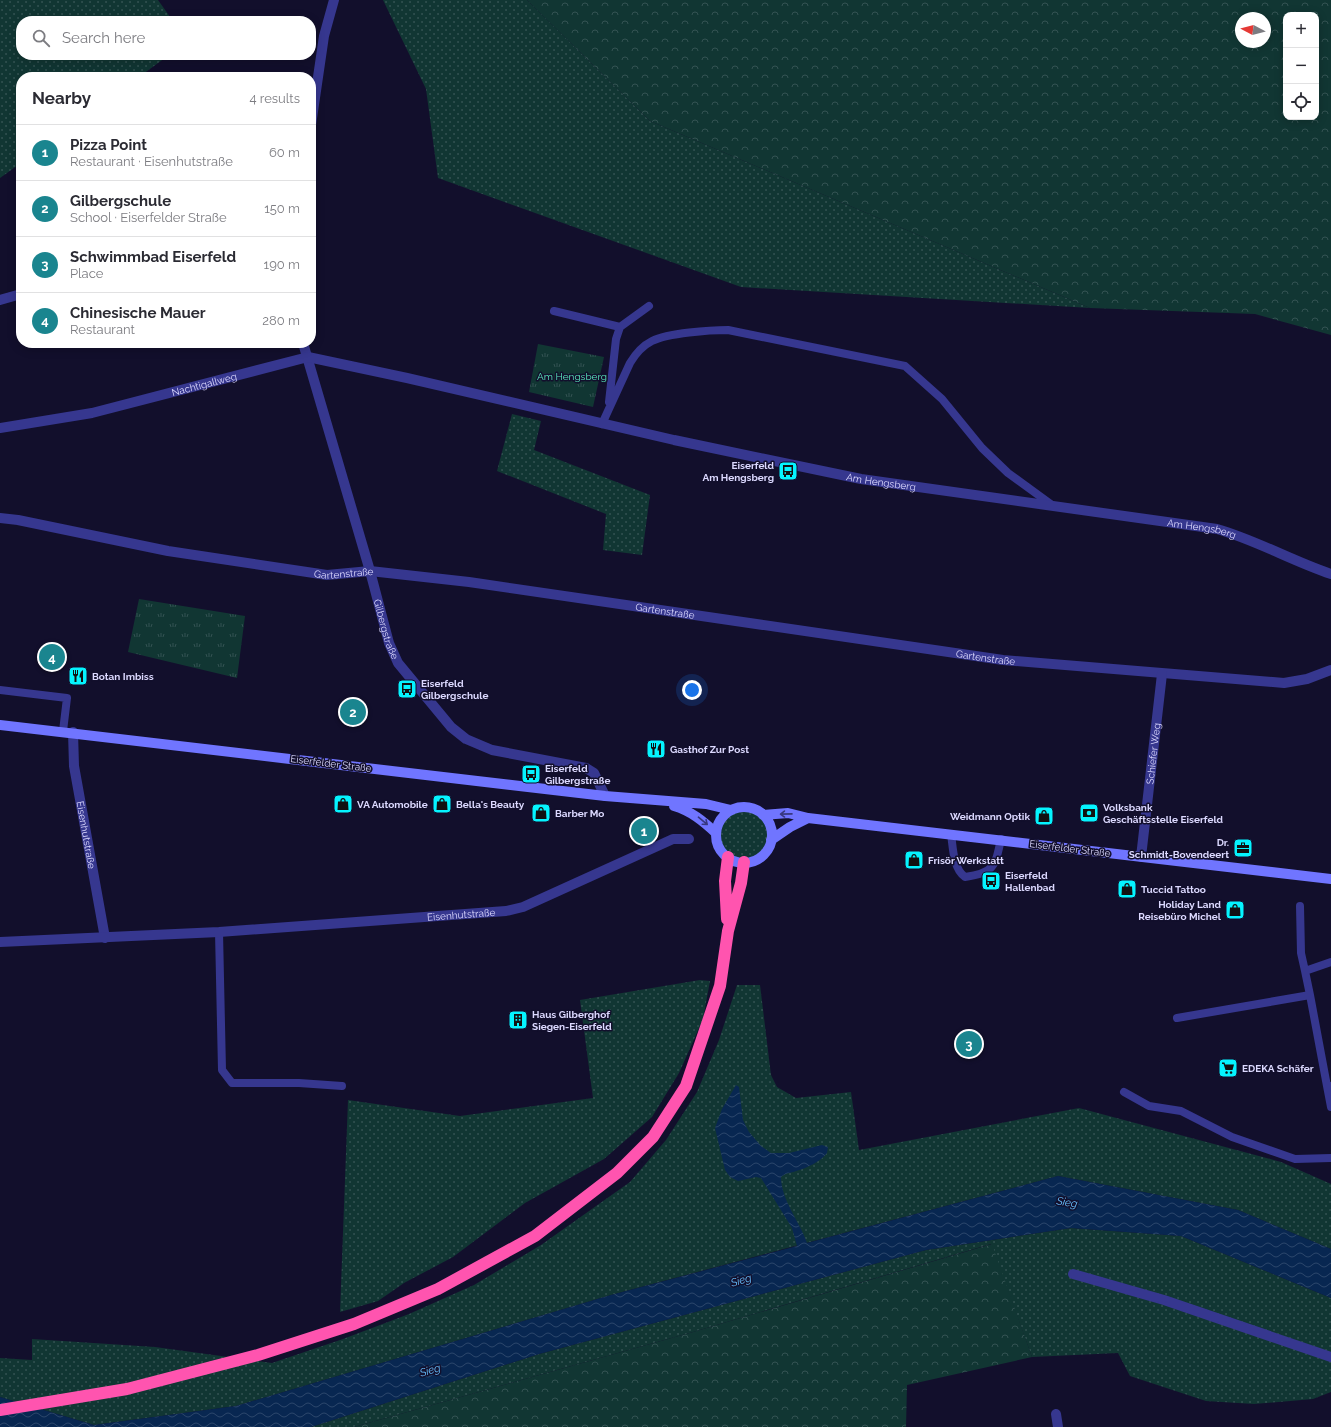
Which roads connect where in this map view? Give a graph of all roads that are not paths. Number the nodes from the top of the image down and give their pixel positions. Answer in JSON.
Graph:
{"nodes":[{"id":1,"x":334,"y":0,"type":"edge"},
{"id":2,"x":316,"y":91,"type":"edge"},
{"id":3,"x":16,"y":295,"type":"edge"},
{"id":4,"x":0,"y":300,"type":"edge"},
{"id":5,"x":649,"y":306,"type":"dead end"},
{"id":6,"x":554,"y":311,"type":"dead end"},
{"id":7,"x":620,"y":327,"type":"junction"},
{"id":8,"x":305,"y":348,"type":"edge"},
{"id":9,"x":308,"y":357,"type":"junction"},
{"id":10,"x":407,"y":378,"type":"joint"},
{"id":11,"x":609,"y":407,"type":"junction"},
{"id":12,"x":602,"y":424,"type":"junction"},
{"id":13,"x":0,"y":428,"type":"edge"},
{"id":14,"x":1052,"y":505,"type":"junction"},
{"id":15,"x":0,"y":518,"type":"edge"},
{"id":16,"x":370,"y":571,"type":"junction"},
{"id":17,"x":1331,"y":574,"type":"edge"},
{"id":18,"x":1331,"y":670,"type":"edge"},
{"id":19,"x":1162,"y":674,"type":"junction"},
{"id":20,"x":0,"y":690,"type":"edge"},
{"id":21,"x":0,"y":725,"type":"edge"},
{"id":22,"x":68,"y":732,"type":"junction"},
{"id":23,"x":605,"y":796,"type":"junction"},
{"id":24,"x":663,"y":802,"type":"junction"},
{"id":25,"x":731,"y":810,"type":"junction"},
{"id":26,"x":763,"y":815,"type":"junction"},
{"id":27,"x":808,"y":818,"type":"junction"},
{"id":28,"x":716,"y":833,"type":"junction"},
{"id":29,"x":951,"y":834,"type":"junction"},
{"id":30,"x":689,"y":839,"type":"dead end"},
{"id":31,"x":1001,"y":839,"type":"junction"},
{"id":32,"x":771,"y":840,"type":"junction"},
{"id":33,"x":728,"y":857,"type":"junction"},
{"id":34,"x":1141,"y":857,"type":"junction"},
{"id":35,"x":744,"y":862,"type":"junction"},
{"id":36,"x":1331,"y":879,"type":"edge"},
{"id":37,"x":1300,"y":906,"type":"dead end"},
{"id":38,"x":728,"y":931,"type":"junction"},
{"id":39,"x":219,"y":932,"type":"junction"},
{"id":40,"x":105,"y":938,"type":"junction"},
{"id":41,"x":0,"y":942,"type":"edge"},
{"id":42,"x":1331,"y":962,"type":"edge"},
{"id":43,"x":1305,"y":970,"type":"junction"},
{"id":44,"x":1310,"y":994,"type":"junction"},
{"id":45,"x":1177,"y":1018,"type":"dead end"},
{"id":46,"x":342,"y":1086,"type":"dead end"},
{"id":47,"x":1329,"y":1086,"type":"edge"},
{"id":48,"x":1124,"y":1092,"type":"dead end"},
{"id":49,"x":1331,"y":1107,"type":"edge"},
{"id":50,"x":1331,"y":1158,"type":"edge"},
{"id":51,"x":1073,"y":1274,"type":"dead end"},
{"id":52,"x":1331,"y":1357,"type":"edge"},
{"id":53,"x":0,"y":1410,"type":"edge"},
{"id":54,"x":1056,"y":1414,"type":"dead end"},
{"id":55,"x":1058,"y":1427,"type":"edge"}],
"edges":[{"from":1,"to":2,"type":"street"},
{"from":3,"to":4,"type":"street"},
{"from":5,"to":7,"type":"lane"},
{"from":6,"to":7,"type":"lane"},
{"from":7,"to":11,"type":"lane"},
{"from":8,"to":9,"type":"street","name":"Gilbergstraße"},
{"from":9,"to":10,"type":"street","name":"Nachtigallweg"},
{"from":9,"to":13,"type":"street","name":"Nachtigallweg"},
{"from":9,"to":16,"type":"street","name":"Gilbergstraße"},
{"from":10,"to":12,"type":"street","name":"Am Hengsberg"},
{"from":11,"to":12,"type":"lane"},
{"from":11,"to":14,"type":"lane"},
{"from":12,"to":14,"type":"street","name":"Am Hengsberg"},
{"from":14,"to":17,"type":"street","name":"Am Hengsberg"},
{"from":15,"to":16,"type":"street","name":"Gartenstraße"},
{"from":16,"to":19,"type":"street","name":"Gartenstraße"},
{"from":16,"to":23,"type":"street","name":"Gilbergstraße"},
{"from":18,"to":19,"type":"street","name":"Gartenstraße"},
{"from":19,"to":34,"type":"street","name":"Schiefer Weg"},
{"from":20,"to":22,"type":"lane"},
{"from":21,"to":22,"type":"main road","name":"Eiserfelder Straße"},
{"from":22,"to":23,"type":"main road","name":"Eiserfelder Straße"},
{"from":22,"to":40,"type":"street","name":"Eisenhutstraße"},
{"from":23,"to":24,"type":"main road","name":"Eiserfelder Straße"},
{"from":24,"to":25,"type":"main road","name":"Eiserfelder Straße"},
{"from":24,"to":28,"type":"main road","name":"Eiserfelder Straße","one_way":true},
{"from":25,"to":26,"type":"main road","name":"Eiserfelder Straße"},
{"from":25,"to":28,"type":"main road"},
{"from":27,"to":26,"type":"main road","name":"Eiserfelder Straße","one_way":true},
{"from":26,"to":32,"type":"main road"},
{"from":27,"to":29,"type":"main road","name":"Eiserfelder Straße"},
{"from":27,"to":32,"type":"main road"},
{"from":28,"to":33,"type":"main road","name":"Eiserfelder Straße"},
{"from":29,"to":31,"type":"main road","name":"Eiserfelder Straße"},
{"from":29,"to":31,"type":"lane"},
{"from":30,"to":39,"type":"street","name":"Eisenhutstraße"},
{"from":31,"to":34,"type":"main road","name":"Eiserfelder Straße"},
{"from":32,"to":35,"type":"main road"},
{"from":33,"to":35,"type":"main road"},
{"from":33,"to":38,"type":"highway"},
{"from":34,"to":36,"type":"main road","name":"Eiserfelder Straße"},
{"from":35,"to":38,"type":"highway"},
{"from":37,"to":43,"type":"lane"},
{"from":38,"to":53,"type":"highway"},
{"from":39,"to":40,"type":"street","name":"Eisenhutstraße"},
{"from":39,"to":46,"type":"lane"},
{"from":40,"to":41,"type":"street","name":"Eisenhutstraße"},
{"from":42,"to":43,"type":"lane"},
{"from":43,"to":44,"type":"lane"},
{"from":44,"to":45,"type":"lane"},
{"from":44,"to":47,"type":"lane"},
{"from":47,"to":49,"type":"lane"},
{"from":48,"to":50,"type":"lane"},
{"from":51,"to":52,"type":"street"},
{"from":54,"to":55,"type":"street"}]}
